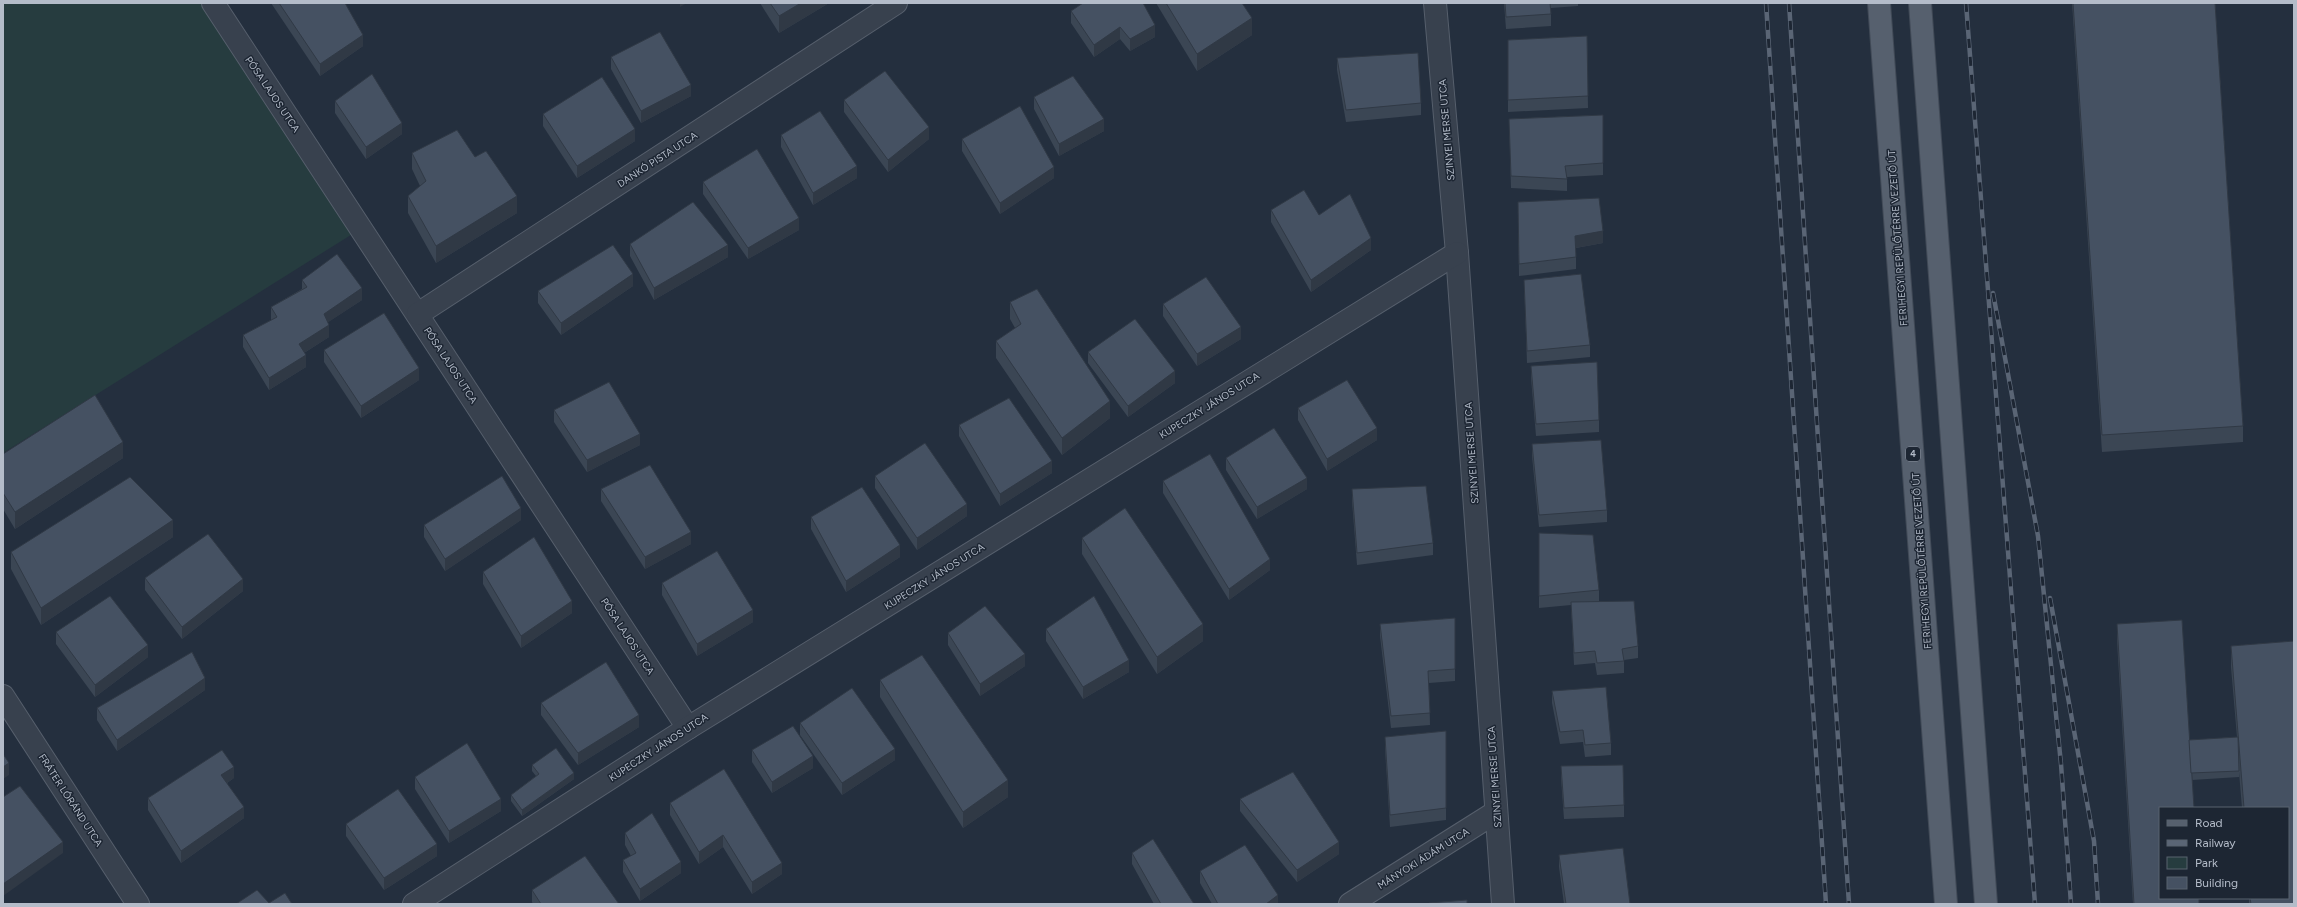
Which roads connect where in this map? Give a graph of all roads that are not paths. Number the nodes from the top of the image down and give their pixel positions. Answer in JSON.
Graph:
{"nodes":[{"id":1,"x":212,"y":3,"type":"edge"},
{"id":2,"x":896,"y":3,"type":"edge"},
{"id":3,"x":1435,"y":3,"type":"edge"},
{"id":4,"x":1879,"y":3,"type":"edge"},
{"id":5,"x":1920,"y":3,"type":"edge"},
{"id":6,"x":1456,"y":252,"type":"junction"},
{"id":7,"x":418,"y":314,"type":"junction"},
{"id":8,"x":3,"y":696,"type":"edge"},
{"id":9,"x":688,"y":728,"type":"junction"},
{"id":10,"x":1496,"y":812,"type":"junction"},
{"id":11,"x":138,"y":904,"type":"edge"},
{"id":12,"x":414,"y":904,"type":"edge"},
{"id":13,"x":1350,"y":904,"type":"edge"},
{"id":14,"x":1503,"y":904,"type":"edge"},
{"id":15,"x":1946,"y":904,"type":"edge"},
{"id":16,"x":1986,"y":904,"type":"edge"}],
"edges":[{"from":1,"to":7,"type":"street","name":"PÓSA LAJOS UTCA"},
{"from":2,"to":7,"type":"street","name":"DANKÓ PISTA UTCA"},
{"from":3,"to":6,"type":"street","name":"SZINYEI MERSE UTCA"},
{"from":4,"to":15,"type":"main road","name":"FERIHEGYI REPÜLŐTÉRRE VEZETŐ ÚT","number":"4"},
{"from":5,"to":16,"type":"main road"},
{"from":6,"to":9,"type":"street","name":"KUPECZKY JÁNOS UTCA"},
{"from":6,"to":10,"type":"street","name":"SZINYEI MERSE UTCA"},
{"from":7,"to":9,"type":"street","name":"PÓSA LAJOS UTCA"},
{"from":8,"to":11,"type":"street","name":"FRÁTER LÓRÁND UTCA"},
{"from":9,"to":12,"type":"street","name":"KUPECZKY JÁNOS UTCA"},
{"from":10,"to":13,"type":"street","name":"MÁNYOKI ÁDÁM UTCA"},
{"from":10,"to":14,"type":"street","name":"SZINYEI MERSE UTCA"}]}
